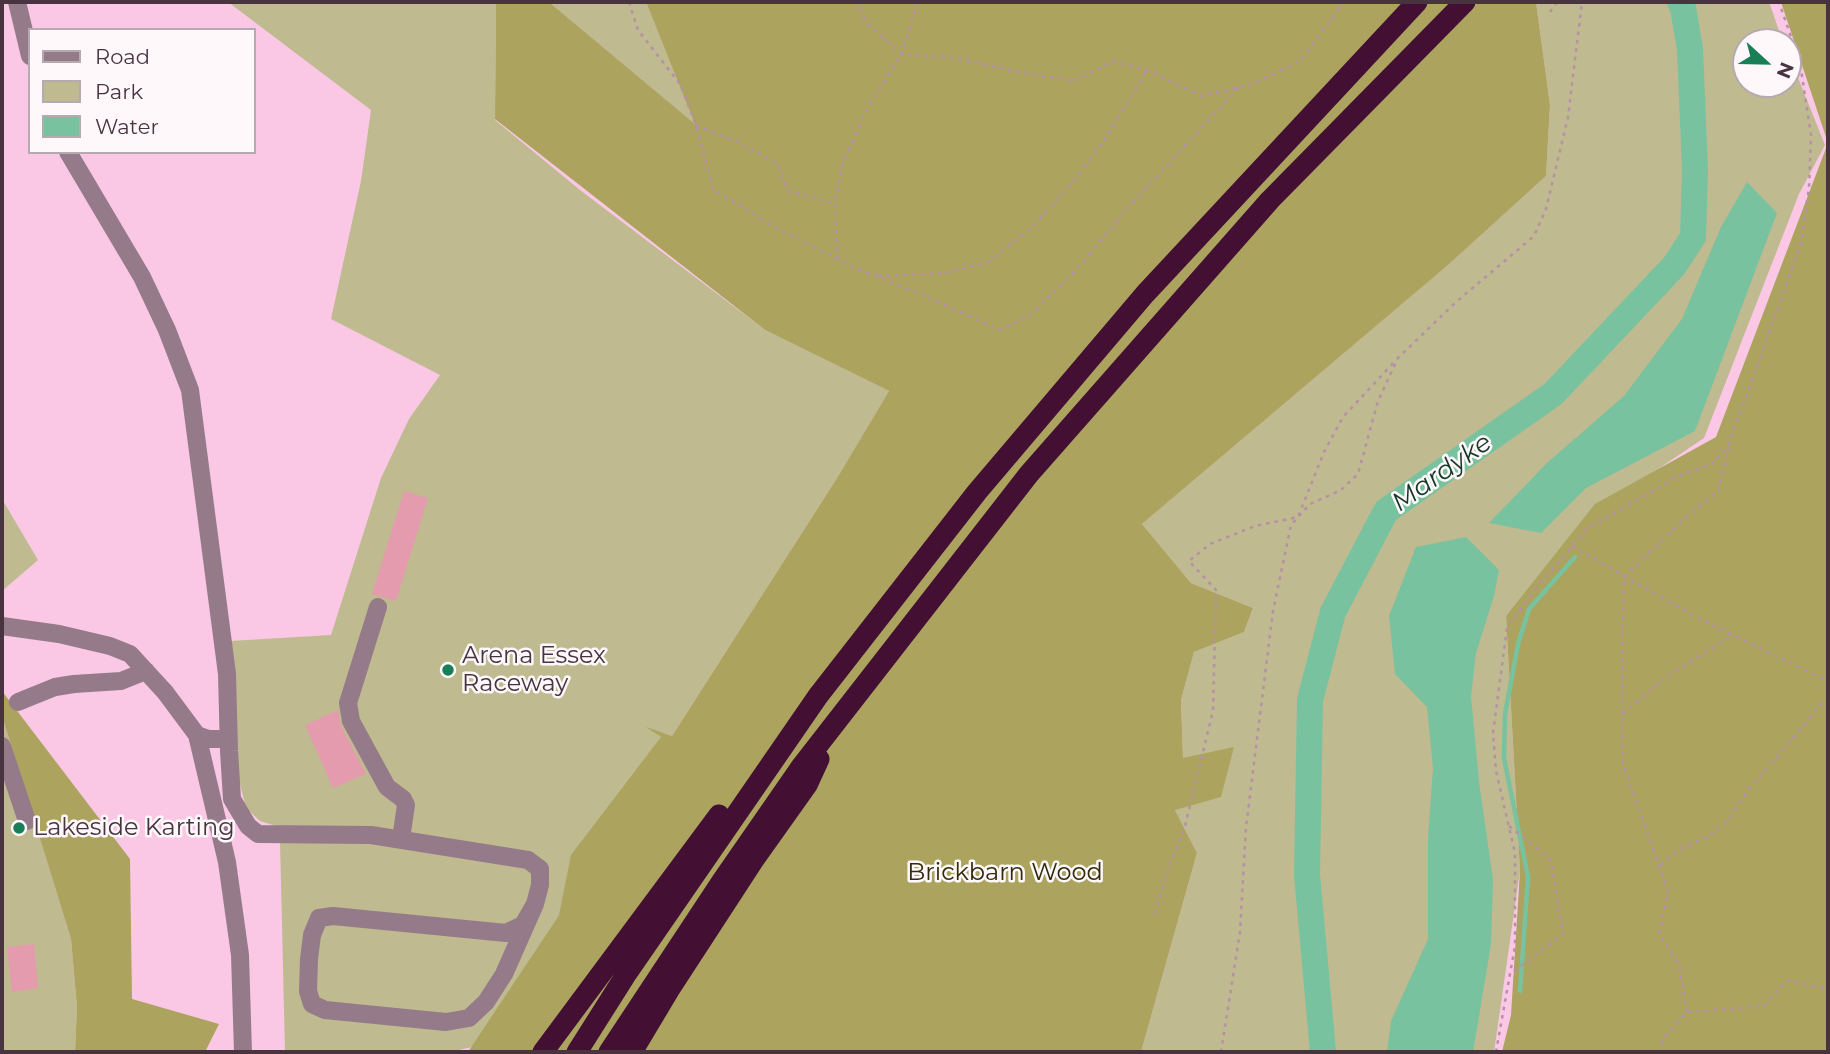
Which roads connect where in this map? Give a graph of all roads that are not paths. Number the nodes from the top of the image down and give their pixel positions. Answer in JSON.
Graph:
{"nodes":[{"id":1,"x":17,"y":2,"type":"edge"},
{"id":2,"x":1417,"y":2,"type":"edge"},
{"id":3,"x":1465,"y":2,"type":"edge"},
{"id":4,"x":28,"y":48,"type":"edge"},
{"id":5,"x":69,"y":154,"type":"edge"},
{"id":6,"x":378,"y":607,"type":"dead end"},
{"id":7,"x":2,"y":626,"type":"edge"},
{"id":8,"x":146,"y":671,"type":"junction"},
{"id":9,"x":818,"y":696,"type":"junction"},
{"id":10,"x":18,"y":702,"type":"dead end"},
{"id":11,"x":834,"y":725,"type":"junction"},
{"id":12,"x":197,"y":735,"type":"junction"},
{"id":13,"x":228,"y":738,"type":"junction"},
{"id":14,"x":2,"y":746,"type":"edge"},
{"id":15,"x":27,"y":821,"type":"dead end"},
{"id":16,"x":401,"y":839,"type":"junction"},
{"id":17,"x":535,"y":904,"type":"junction"},
{"id":18,"x":243,"y":1052,"type":"edge"},
{"id":19,"x":543,"y":1052,"type":"edge"},
{"id":20,"x":577,"y":1052,"type":"edge"},
{"id":21,"x":609,"y":1052,"type":"edge"},
{"id":22,"x":632,"y":1052,"type":"edge"}],
"edges":[{"from":1,"to":4,"type":"lane"},
{"from":2,"to":9,"type":"highway"},
{"from":3,"to":11,"type":"highway"},
{"from":5,"to":13,"type":"lane"},
{"from":6,"to":16,"type":"lane"},
{"from":7,"to":8,"type":"lane"},
{"from":8,"to":10,"type":"lane"},
{"from":8,"to":12,"type":"lane"},
{"from":9,"to":19,"type":"highway"},
{"from":9,"to":20,"type":"highway"},
{"from":11,"to":21,"type":"highway"},
{"from":11,"to":22,"type":"highway"},
{"from":12,"to":13,"type":"lane"},
{"from":12,"to":18,"type":"lane"},
{"from":13,"to":16,"type":"lane"},
{"from":14,"to":15,"type":"lane"},
{"from":16,"to":17,"type":"lane"},
{"from":17,"to":17,"type":"lane"}]}
